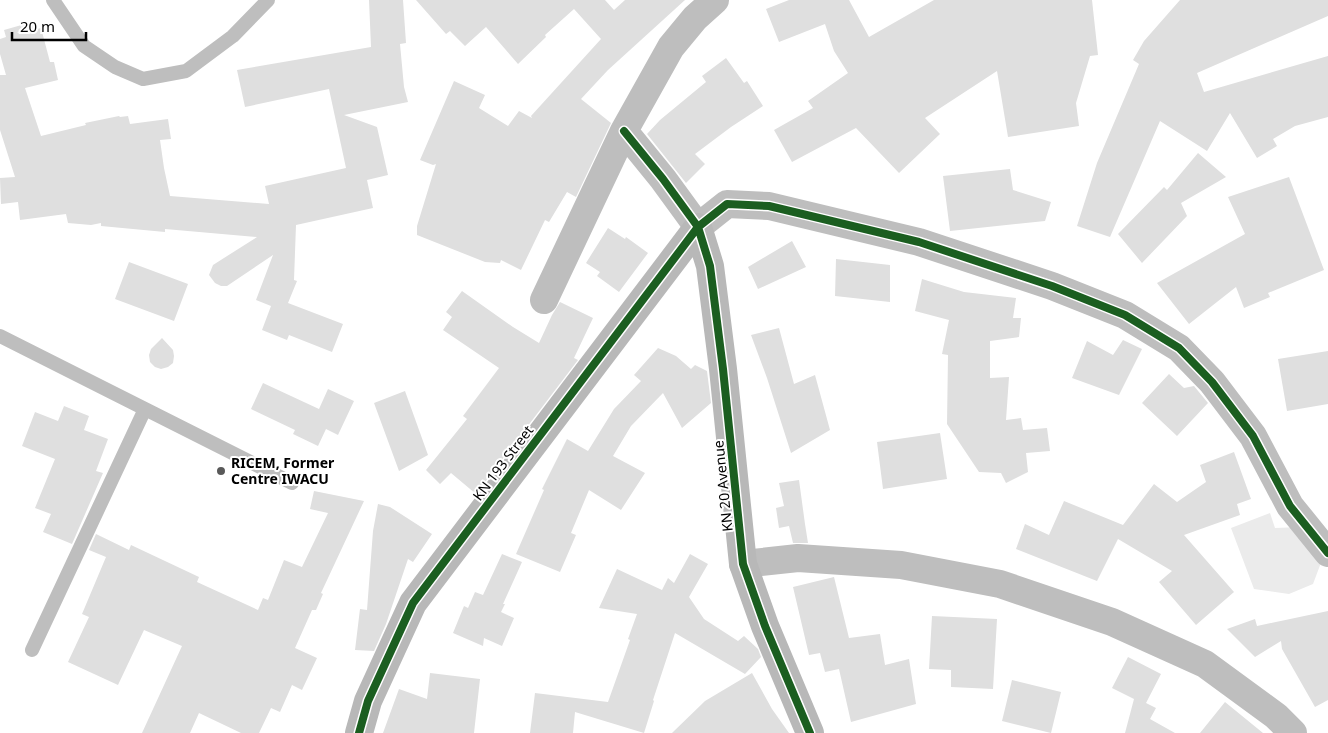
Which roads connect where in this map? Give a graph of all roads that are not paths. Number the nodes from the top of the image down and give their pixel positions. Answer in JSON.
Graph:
{"nodes":[{"id":1,"x":53,"y":0,"type":"edge"},
{"id":2,"x":268,"y":0,"type":"edge"},
{"id":3,"x":715,"y":0,"type":"edge"},
{"id":4,"x":624,"y":131,"type":"junction"},
{"id":5,"x":698,"y":227,"type":"junction"},
{"id":6,"x":544,"y":300,"type":"dead end"},
{"id":7,"x":0,"y":336,"type":"edge"},
{"id":8,"x":145,"y":409,"type":"junction"},
{"id":9,"x":292,"y":483,"type":"dead end"},
{"id":10,"x":1328,"y":553,"type":"edge"},
{"id":11,"x":743,"y":564,"type":"junction"},
{"id":12,"x":32,"y":650,"type":"dead end"},
{"id":13,"x":359,"y":733,"type":"edge"},
{"id":14,"x":810,"y":733,"type":"edge"},
{"id":15,"x":1293,"y":733,"type":"edge"}],
"edges":[{"from":1,"to":2,"type":"lane"},
{"from":3,"to":4,"type":"street"},
{"from":4,"to":5,"type":"street"},
{"from":4,"to":6,"type":"street"},
{"from":5,"to":10,"type":"street"},
{"from":5,"to":11,"type":"street","name":"KN 20 Avenue"},
{"from":5,"to":13,"type":"street","name":"KN 193 Street"},
{"from":7,"to":8,"type":"lane"},
{"from":8,"to":9,"type":"lane"},
{"from":8,"to":12,"type":"lane"},
{"from":11,"to":14,"type":"street","name":"KN 20 Avenue"},
{"from":11,"to":15,"type":"street"}]}
